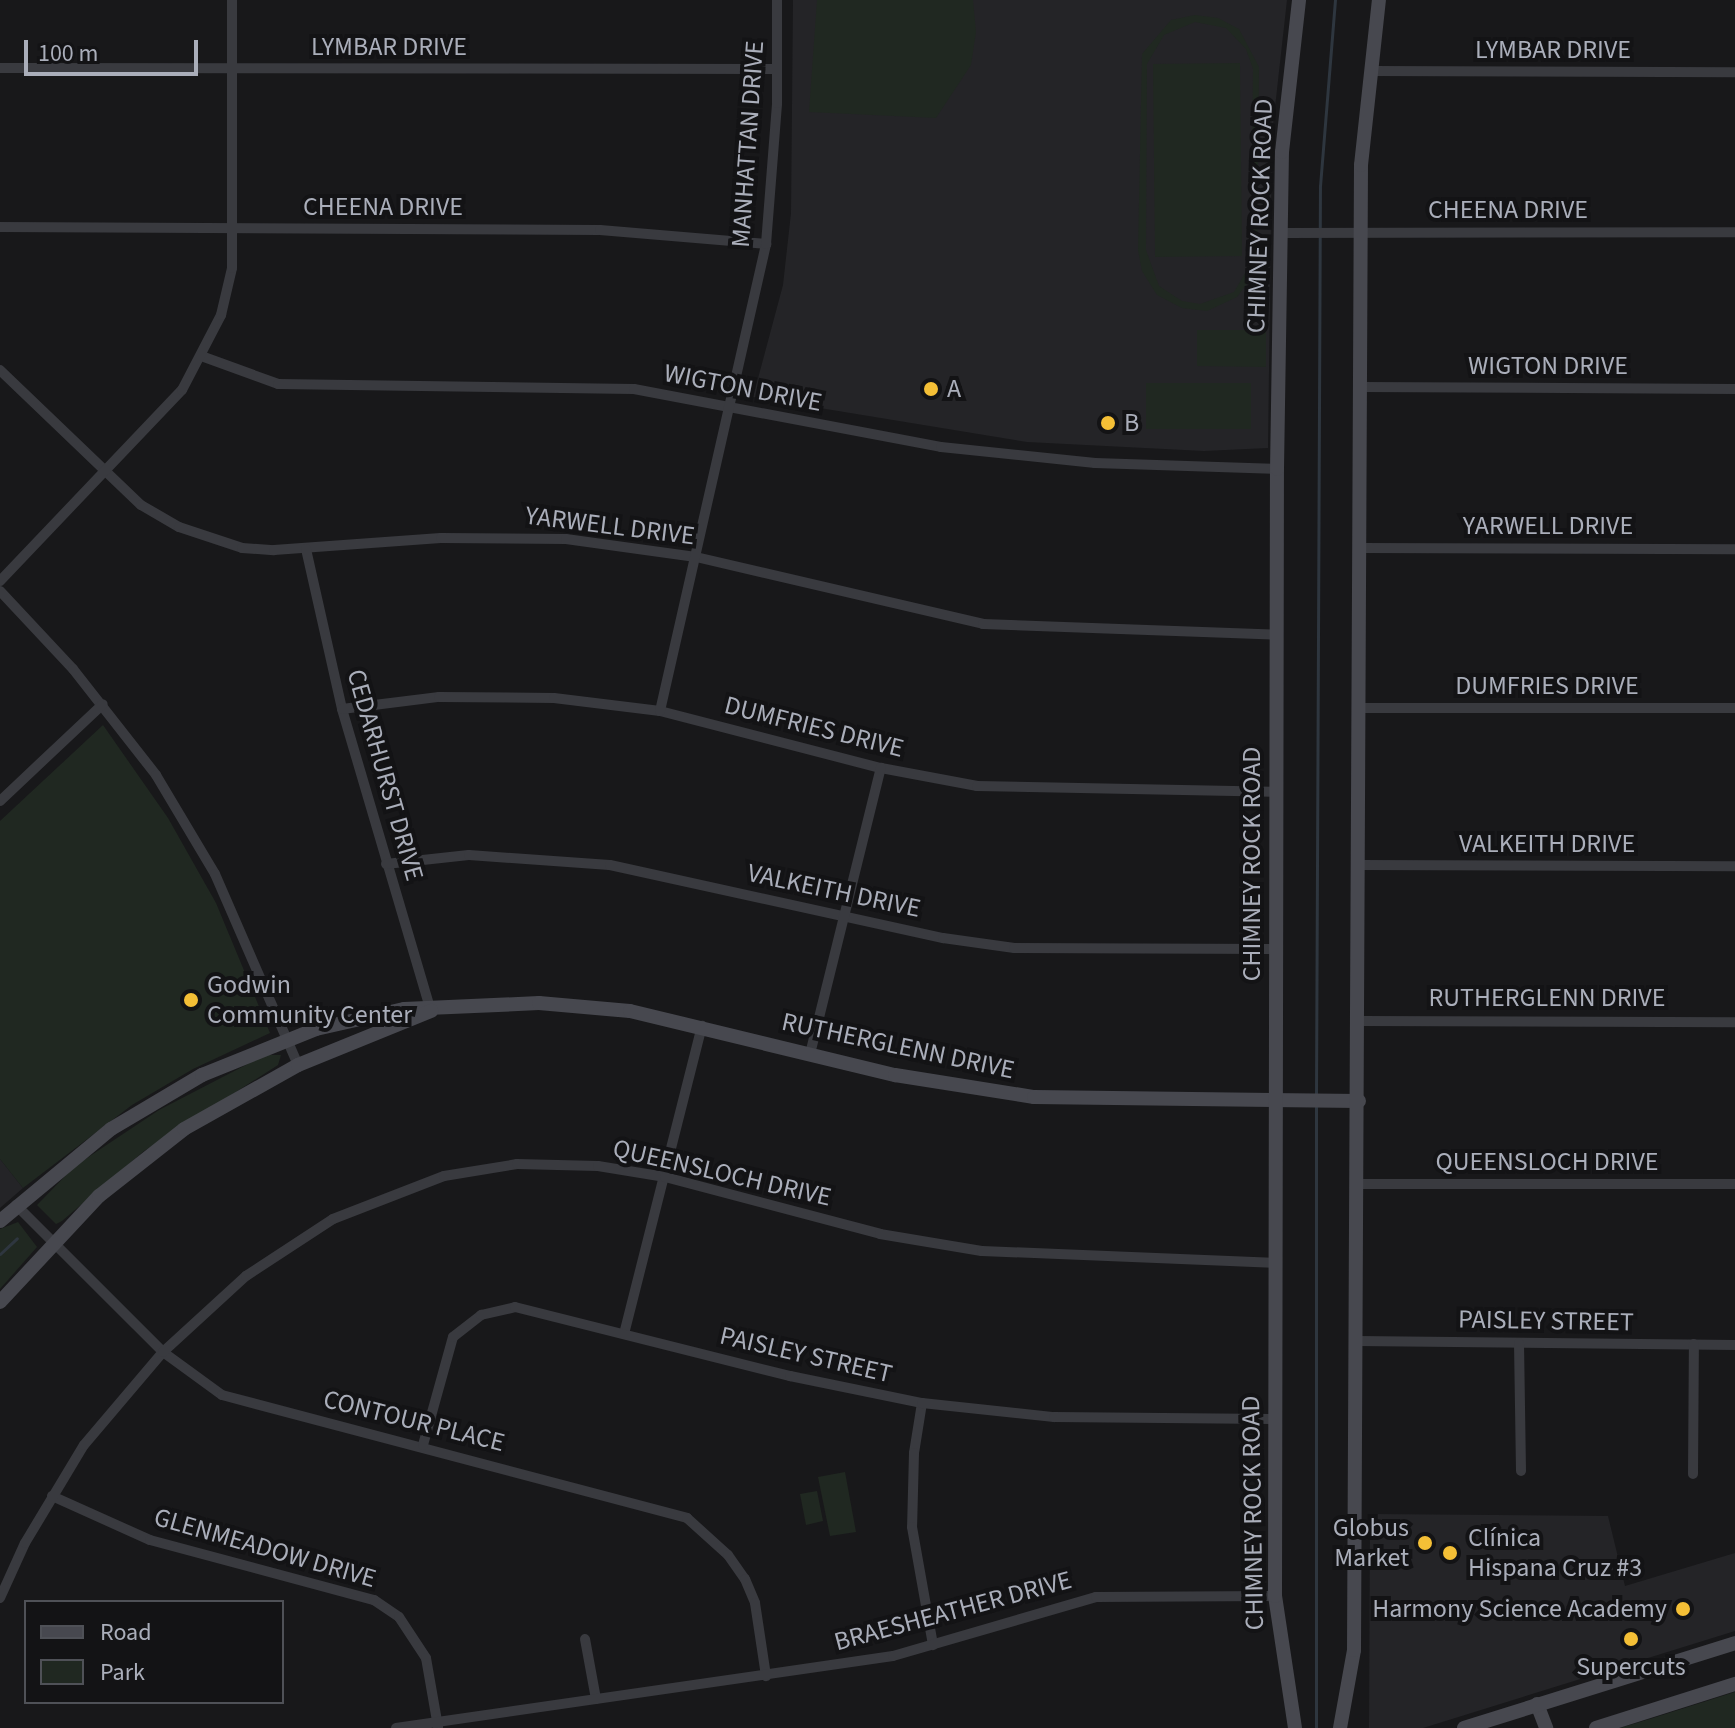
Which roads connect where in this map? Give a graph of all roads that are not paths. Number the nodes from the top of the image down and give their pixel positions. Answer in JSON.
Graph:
{"nodes":[{"id":1,"x":232,"y":0,"type":"edge"},
{"id":2,"x":777,"y":0,"type":"edge"},
{"id":3,"x":1299,"y":0,"type":"edge"},
{"id":4,"x":1379,"y":0,"type":"edge"},
{"id":5,"x":0,"y":68,"type":"edge"},
{"id":6,"x":231,"y":69,"type":"junction"},
{"id":7,"x":777,"y":69,"type":"junction"},
{"id":8,"x":1371,"y":71,"type":"junction"},
{"id":9,"x":1735,"y":72,"type":"edge"},
{"id":10,"x":0,"y":227,"type":"edge"},
{"id":11,"x":232,"y":229,"type":"junction"},
{"id":12,"x":1360,"y":232,"type":"junction"},
{"id":13,"x":1735,"y":232,"type":"edge"},
{"id":14,"x":1282,"y":233,"type":"junction"},
{"id":15,"x":766,"y":244,"type":"junction"},
{"id":16,"x":204,"y":357,"type":"junction"},
{"id":17,"x":0,"y":370,"type":"edge"},
{"id":18,"x":1361,"y":387,"type":"junction"},
{"id":19,"x":1735,"y":389,"type":"edge"},
{"id":20,"x":732,"y":404,"type":"junction"},
{"id":21,"x":1277,"y":469,"type":"junction"},
{"id":22,"x":105,"y":472,"type":"junction"},
{"id":23,"x":1360,"y":548,"type":"junction"},
{"id":24,"x":306,"y":549,"type":"junction"},
{"id":25,"x":1735,"y":549,"type":"edge"},
{"id":26,"x":696,"y":557,"type":"junction"},
{"id":27,"x":0,"y":581,"type":"edge"},
{"id":28,"x":0,"y":591,"type":"edge"},
{"id":29,"x":1277,"y":635,"type":"junction"},
{"id":30,"x":103,"y":704,"type":"junction"},
{"id":31,"x":1359,"y":708,"type":"junction"},
{"id":32,"x":1735,"y":708,"type":"edge"},
{"id":33,"x":342,"y":709,"type":"junction"},
{"id":34,"x":660,"y":711,"type":"junction"},
{"id":35,"x":881,"y":768,"type":"junction"},
{"id":36,"x":1276,"y":792,"type":"junction"},
{"id":37,"x":0,"y":801,"type":"edge"},
{"id":38,"x":386,"y":864,"type":"junction"},
{"id":39,"x":1358,"y":865,"type":"junction"},
{"id":40,"x":1735,"y":866,"type":"edge"},
{"id":41,"x":844,"y":915,"type":"junction"},
{"id":42,"x":1276,"y":949,"type":"junction"},
{"id":43,"x":431,"y":1011,"type":"junction"},
{"id":44,"x":1360,"y":1021,"type":"junction"},
{"id":45,"x":1735,"y":1022,"type":"edge"},
{"id":46,"x":702,"y":1026,"type":"junction"},
{"id":47,"x":287,"y":1040,"type":"junction"},
{"id":48,"x":810,"y":1054,"type":"junction"},
{"id":49,"x":298,"y":1065,"type":"junction"},
{"id":50,"x":1276,"y":1100,"type":"junction"},
{"id":51,"x":1359,"y":1101,"type":"junction"},
{"id":52,"x":665,"y":1177,"type":"junction"},
{"id":53,"x":1359,"y":1184,"type":"junction"},
{"id":54,"x":1735,"y":1184,"type":"edge"},
{"id":55,"x":16,"y":1205,"type":"junction"},
{"id":56,"x":0,"y":1221,"type":"edge"},
{"id":57,"x":53,"y":1241,"type":"junction"},
{"id":58,"x":1276,"y":1263,"type":"junction"},
{"id":59,"x":0,"y":1302,"type":"edge"},
{"id":60,"x":624,"y":1334,"type":"junction"},
{"id":61,"x":1357,"y":1341,"type":"junction"},
{"id":62,"x":1519,"y":1343,"type":"junction"},
{"id":63,"x":1694,"y":1344,"type":"junction"},
{"id":64,"x":1735,"y":1345,"type":"edge"},
{"id":65,"x":163,"y":1352,"type":"junction"},
{"id":66,"x":922,"y":1403,"type":"junction"},
{"id":67,"x":1276,"y":1419,"type":"junction"},
{"id":68,"x":423,"y":1445,"type":"junction"},
{"id":69,"x":1521,"y":1471,"type":"dead end"},
{"id":70,"x":1693,"y":1474,"type":"dead end"},
{"id":71,"x":52,"y":1496,"type":"junction"},
{"id":72,"x":1275,"y":1596,"type":"junction"},
{"id":73,"x":0,"y":1598,"type":"edge"},
{"id":74,"x":585,"y":1639,"type":"dead end"},
{"id":75,"x":1735,"y":1643,"type":"edge"},
{"id":76,"x":933,"y":1645,"type":"junction"},
{"id":77,"x":766,"y":1676,"type":"junction"},
{"id":78,"x":1735,"y":1684,"type":"edge"},
{"id":79,"x":596,"y":1699,"type":"junction"},
{"id":80,"x":1537,"y":1704,"type":"junction"},
{"id":81,"x":437,"y":1725,"type":"edge"},
{"id":82,"x":396,"y":1728,"type":"edge"},
{"id":83,"x":1295,"y":1728,"type":"edge"},
{"id":84,"x":1340,"y":1728,"type":"edge"},
{"id":85,"x":1464,"y":1728,"type":"edge"},
{"id":86,"x":1546,"y":1728,"type":"edge"},
{"id":87,"x":1596,"y":1728,"type":"edge"}],
"edges":[{"from":1,"to":6,"type":"street"},
{"from":2,"to":7,"type":"street","name":"MANHATTAN DRIVE"},
{"from":3,"to":14,"type":"main road","name":"CHIMNEY ROCK ROAD"},
{"from":4,"to":8,"type":"main road"},
{"from":5,"to":6,"type":"street","name":"LYMBAR DRIVE"},
{"from":6,"to":7,"type":"street","name":"LYMBAR DRIVE"},
{"from":6,"to":11,"type":"street"},
{"from":7,"to":15,"type":"street","name":"MANHATTAN DRIVE"},
{"from":8,"to":9,"type":"street","name":"LYMBAR DRIVE"},
{"from":8,"to":12,"type":"main road"},
{"from":10,"to":11,"type":"street","name":"CHEENA DRIVE"},
{"from":11,"to":15,"type":"street","name":"CHEENA DRIVE"},
{"from":11,"to":16,"type":"street"},
{"from":12,"to":13,"type":"street","name":"CHEENA DRIVE"},
{"from":12,"to":14,"type":"street","name":"CHEENA DRIVE"},
{"from":12,"to":18,"type":"main road"},
{"from":14,"to":21,"type":"main road","name":"CHIMNEY ROCK ROAD"},
{"from":15,"to":20,"type":"street","name":"MANHATTAN DRIVE"},
{"from":16,"to":20,"type":"street","name":"WIGTON DRIVE"},
{"from":16,"to":22,"type":"street"},
{"from":17,"to":22,"type":"street","name":"YARWELL DRIVE"},
{"from":18,"to":19,"type":"street","name":"WIGTON DRIVE"},
{"from":18,"to":23,"type":"main road"},
{"from":20,"to":21,"type":"street","name":"WIGTON DRIVE"},
{"from":20,"to":26,"type":"street","name":"MANHATTAN DRIVE"},
{"from":21,"to":29,"type":"main road","name":"CHIMNEY ROCK ROAD"},
{"from":22,"to":24,"type":"street","name":"YARWELL DRIVE"},
{"from":22,"to":27,"type":"street"},
{"from":23,"to":25,"type":"street","name":"YARWELL DRIVE"},
{"from":23,"to":31,"type":"main road"},
{"from":24,"to":26,"type":"street","name":"YARWELL DRIVE"},
{"from":24,"to":33,"type":"street","name":"CEDARHURST DRIVE"},
{"from":26,"to":29,"type":"street","name":"YARWELL DRIVE"},
{"from":26,"to":34,"type":"street","name":"MANHATTAN DRIVE"},
{"from":28,"to":30,"type":"street"},
{"from":29,"to":36,"type":"main road","name":"CHIMNEY ROCK ROAD"},
{"from":30,"to":37,"type":"street"},
{"from":30,"to":47,"type":"street"},
{"from":31,"to":32,"type":"street","name":"DUMFRIES DRIVE"},
{"from":31,"to":39,"type":"main road"},
{"from":33,"to":34,"type":"street","name":"DUMFRIES DRIVE"},
{"from":33,"to":38,"type":"street","name":"CEDARHURST DRIVE"},
{"from":34,"to":35,"type":"street","name":"DUMFRIES DRIVE"},
{"from":35,"to":36,"type":"street","name":"DUMFRIES DRIVE"},
{"from":35,"to":41,"type":"street"},
{"from":36,"to":42,"type":"main road","name":"CHIMNEY ROCK ROAD"},
{"from":38,"to":41,"type":"street","name":"VALKEITH DRIVE"},
{"from":38,"to":43,"type":"street","name":"CEDARHURST DRIVE"},
{"from":39,"to":40,"type":"street","name":"VALKEITH DRIVE"},
{"from":39,"to":44,"type":"main road"},
{"from":41,"to":42,"type":"street","name":"VALKEITH DRIVE"},
{"from":41,"to":48,"type":"street"},
{"from":42,"to":50,"type":"main road","name":"CHIMNEY ROCK ROAD"},
{"from":43,"to":46,"type":"main road","name":"RUTHERGLENN DRIVE"},
{"from":43,"to":47,"type":"main road","name":"RUTHERGLENN DRIVE"},
{"from":43,"to":49,"type":"main road","name":"RUTHERGLENN DRIVE"},
{"from":44,"to":45,"type":"street","name":"RUTHERGLENN DRIVE"},
{"from":44,"to":51,"type":"main road"},
{"from":46,"to":48,"type":"main road","name":"RUTHERGLENN DRIVE"},
{"from":46,"to":52,"type":"street"},
{"from":47,"to":49,"type":"street"},
{"from":47,"to":55,"type":"main road","name":"RUTHERGLENN DRIVE"},
{"from":48,"to":50,"type":"main road","name":"RUTHERGLENN DRIVE"},
{"from":49,"to":57,"type":"main road","name":"RUTHERGLENN DRIVE"},
{"from":50,"to":51,"type":"main road","name":"RUTHERGLENN DRIVE"},
{"from":50,"to":58,"type":"main road","name":"CHIMNEY ROCK ROAD"},
{"from":51,"to":53,"type":"main road"},
{"from":52,"to":58,"type":"street","name":"QUEENSLOCH DRIVE"},
{"from":52,"to":60,"type":"street"},
{"from":52,"to":65,"type":"street","name":"QUEENSLOCH DRIVE"},
{"from":53,"to":54,"type":"street","name":"QUEENSLOCH DRIVE"},
{"from":53,"to":61,"type":"main road"},
{"from":55,"to":56,"type":"main road","name":"RUTHERGLENN DRIVE"},
{"from":55,"to":57,"type":"street","name":"CONTOUR PLACE"},
{"from":57,"to":59,"type":"main road","name":"RUTHERGLENN DRIVE"},
{"from":57,"to":65,"type":"street","name":"CONTOUR PLACE"},
{"from":58,"to":67,"type":"main road","name":"CHIMNEY ROCK ROAD"},
{"from":60,"to":66,"type":"street","name":"PAISLEY STREET"},
{"from":60,"to":68,"type":"street","name":"PAISLEY STREET"},
{"from":61,"to":62,"type":"street","name":"PAISLEY STREET"},
{"from":61,"to":84,"type":"main road"},
{"from":62,"to":63,"type":"street","name":"PAISLEY STREET"},
{"from":62,"to":69,"type":"street"},
{"from":63,"to":64,"type":"street","name":"PAISLEY STREET"},
{"from":63,"to":70,"type":"street"},
{"from":65,"to":68,"type":"street","name":"CONTOUR PLACE"},
{"from":65,"to":71,"type":"street"},
{"from":66,"to":67,"type":"street","name":"PAISLEY STREET"},
{"from":66,"to":76,"type":"street"},
{"from":67,"to":72,"type":"main road","name":"CHIMNEY ROCK ROAD"},
{"from":68,"to":77,"type":"street","name":"CONTOUR PLACE"},
{"from":71,"to":73,"type":"street"},
{"from":71,"to":81,"type":"street","name":"GLENMEADOW DRIVE"},
{"from":72,"to":76,"type":"street","name":"BRAESHEATHER DRIVE"},
{"from":72,"to":83,"type":"main road","name":"CHIMNEY ROCK ROAD"},
{"from":74,"to":79,"type":"street"},
{"from":75,"to":80,"type":"main road"},
{"from":76,"to":77,"type":"street","name":"BRAESHEATHER DRIVE"},
{"from":77,"to":79,"type":"street","name":"BRAESHEATHER DRIVE"},
{"from":78,"to":87,"type":"main road"},
{"from":79,"to":81,"type":"street","name":"BRAESHEATHER DRIVE"},
{"from":80,"to":85,"type":"main road"},
{"from":80,"to":86,"type":"main road"},
{"from":81,"to":82,"type":"street","name":"BRAESHEATHER DRIVE"}]}
